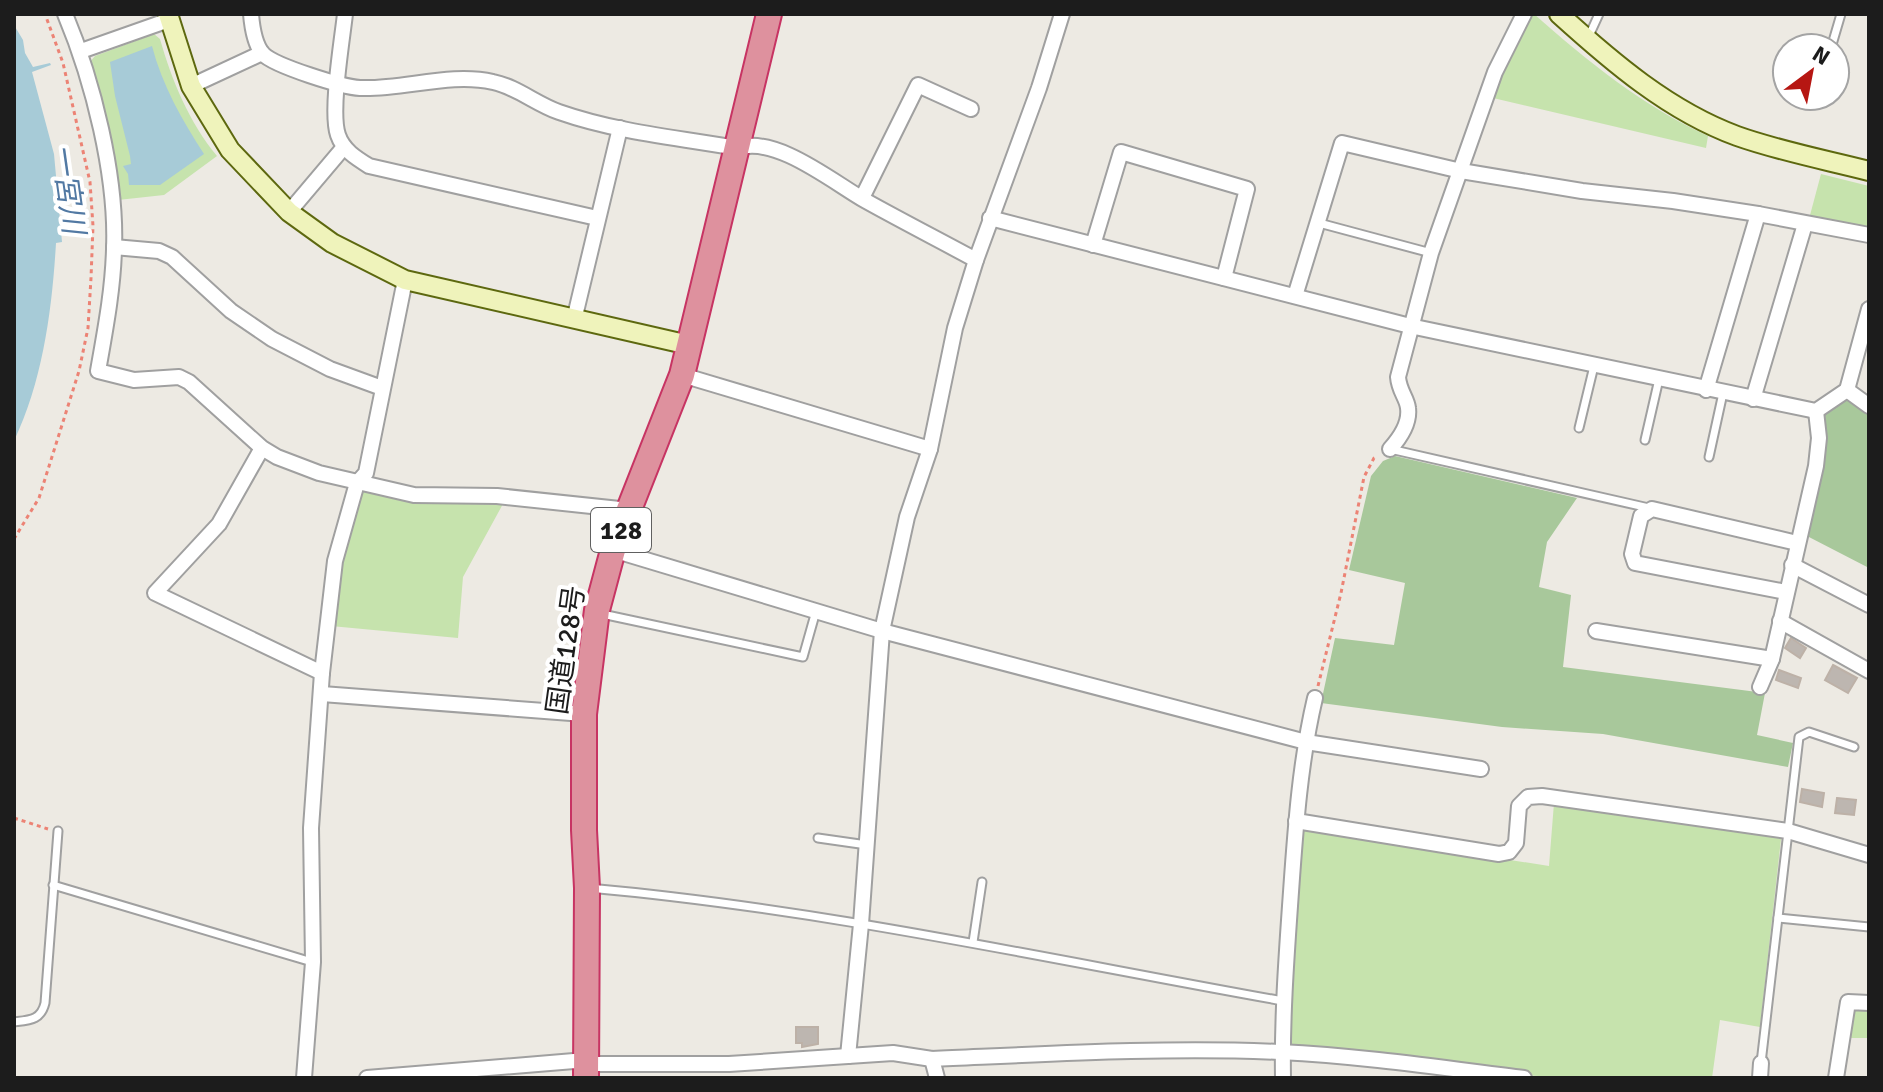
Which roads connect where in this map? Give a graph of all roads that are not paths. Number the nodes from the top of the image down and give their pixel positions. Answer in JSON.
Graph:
{"nodes":[{"id":1,"x":65,"y":14,"type":"edge"},
{"id":2,"x":251,"y":14,"type":"edge"},
{"id":3,"x":345,"y":14,"type":"edge"},
{"id":4,"x":769,"y":14,"type":"edge"},
{"id":5,"x":1062,"y":14,"type":"edge"},
{"id":6,"x":1524,"y":14,"type":"edge"},
{"id":7,"x":1559,"y":14,"type":"edge"},
{"id":8,"x":1599,"y":14,"type":"edge"},
{"id":9,"x":169,"y":17,"type":"edge"},
{"id":10,"x":1587,"y":40,"type":"junction"},
{"id":11,"x":81,"y":51,"type":"junction"},
{"id":12,"x":262,"y":53,"type":"junction"},
{"id":13,"x":337,"y":82,"type":"junction"},
{"id":14,"x":191,"y":86,"type":"junction"},
{"id":15,"x":971,"y":109,"type":"dead end"},
{"id":16,"x":620,"y":128,"type":"junction"},
{"id":17,"x":344,"y":147,"type":"junction"},
{"id":18,"x":738,"y":148,"type":"junction"},
{"id":19,"x":1461,"y":171,"type":"junction"},
{"id":20,"x":1869,"y":171,"type":"edge"},
{"id":21,"x":862,"y":198,"type":"junction"},
{"id":22,"x":289,"y":212,"type":"junction"},
{"id":23,"x":1758,"y":214,"type":"junction"},
{"id":24,"x":597,"y":218,"type":"junction"},
{"id":25,"x":990,"y":218,"type":"junction"},
{"id":26,"x":1319,"y":223,"type":"junction"},
{"id":27,"x":1805,"y":224,"type":"junction"},
{"id":28,"x":1869,"y":235,"type":"edge"},
{"id":29,"x":1093,"y":245,"type":"junction"},
{"id":30,"x":114,"y":247,"type":"junction"},
{"id":31,"x":1431,"y":253,"type":"junction"},
{"id":32,"x":976,"y":260,"type":"junction"},
{"id":33,"x":1224,"y":278,"type":"junction"},
{"id":34,"x":405,"y":280,"type":"junction"},
{"id":35,"x":1295,"y":296,"type":"junction"},
{"id":36,"x":1869,"y":309,"type":"edge"},
{"id":37,"x":574,"y":320,"type":"junction"},
{"id":38,"x":1410,"y":326,"type":"junction"},
{"id":39,"x":689,"y":345,"type":"junction"},
{"id":40,"x":1594,"y":366,"type":"junction"},
{"id":41,"x":682,"y":375,"type":"junction"},
{"id":42,"x":1659,"y":379,"type":"junction"},
{"id":43,"x":382,"y":388,"type":"junction"},
{"id":44,"x":1706,"y":390,"type":"junction"},
{"id":45,"x":1847,"y":390,"type":"junction"},
{"id":46,"x":1723,"y":393,"type":"junction"},
{"id":47,"x":1753,"y":399,"type":"junction"},
{"id":48,"x":1869,"y":406,"type":"edge"},
{"id":49,"x":1816,"y":411,"type":"junction"},
{"id":50,"x":1579,"y":428,"type":"dead end"},
{"id":51,"x":1645,"y":440,"type":"dead end"},
{"id":52,"x":262,"y":448,"type":"junction"},
{"id":53,"x":930,"y":449,"type":"junction"},
{"id":54,"x":1390,"y":449,"type":"joint"},
{"id":55,"x":1709,"y":457,"type":"dead end"},
{"id":56,"x":357,"y":483,"type":"junction"},
{"id":57,"x":1652,"y":509,"type":"junction"},
{"id":58,"x":629,"y":510,"type":"junction"},
{"id":59,"x":1797,"y":543,"type":"junction"},
{"id":60,"x":613,"y":550,"type":"junction"},
{"id":61,"x":1792,"y":565,"type":"junction"},
{"id":62,"x":1786,"y":592,"type":"junction"},
{"id":63,"x":1869,"y":605,"type":"edge"},
{"id":64,"x":816,"y":611,"type":"junction"},
{"id":65,"x":596,"y":613,"type":"junction"},
{"id":66,"x":1780,"y":621,"type":"junction"},
{"id":67,"x":882,"y":631,"type":"junction"},
{"id":68,"x":1596,"y":631,"type":"dead end"},
{"id":69,"x":1772,"y":659,"type":"junction"},
{"id":70,"x":1869,"y":671,"type":"edge"},
{"id":71,"x":322,"y":673,"type":"junction"},
{"id":72,"x":1760,"y":687,"type":"dead end"},
{"id":73,"x":322,"y":694,"type":"junction"},
{"id":74,"x":1315,"y":698,"type":"road end"},
{"id":75,"x":584,"y":714,"type":"junction"},
{"id":76,"x":1306,"y":742,"type":"junction"},
{"id":77,"x":1854,"y":747,"type":"dead end"},
{"id":78,"x":1481,"y":769,"type":"dead end"},
{"id":79,"x":1296,"y":821,"type":"junction"},
{"id":80,"x":58,"y":831,"type":"road end"},
{"id":81,"x":1788,"y":831,"type":"junction"},
{"id":82,"x":818,"y":838,"type":"dead end"},
{"id":83,"x":867,"y":845,"type":"junction"},
{"id":84,"x":1869,"y":855,"type":"edge"},
{"id":85,"x":982,"y":882,"type":"dead end"},
{"id":86,"x":53,"y":885,"type":"junction"},
{"id":87,"x":587,"y":888,"type":"junction"},
{"id":88,"x":1778,"y":918,"type":"junction"},
{"id":89,"x":861,"y":924,"type":"junction"},
{"id":90,"x":1869,"y":927,"type":"edge"},
{"id":91,"x":973,"y":942,"type":"junction"},
{"id":92,"x":313,"y":962,"type":"junction"},
{"id":93,"x":1285,"y":1001,"type":"junction"},
{"id":94,"x":1869,"y":1003,"type":"edge"},
{"id":95,"x":14,"y":1022,"type":"edge"},
{"id":96,"x":1282,"y":1052,"type":"junction"},
{"id":97,"x":848,"y":1056,"type":"junction"},
{"id":98,"x":932,"y":1059,"type":"junction"},
{"id":99,"x":1761,"y":1070,"type":"edge"},
{"id":100,"x":586,"y":1071,"type":"edge"},
{"id":101,"x":731,"y":1071,"type":"edge"},
{"id":102,"x":304,"y":1078,"type":"edge"},
{"id":103,"x":367,"y":1078,"type":"edge"},
{"id":104,"x":937,"y":1078,"type":"edge"},
{"id":105,"x":1283,"y":1078,"type":"edge"},
{"id":106,"x":1524,"y":1078,"type":"edge"},
{"id":107,"x":1836,"y":1078,"type":"edge"}],
"edges":[{"from":1,"to":11,"type":"street"},
{"from":2,"to":12,"type":"street"},
{"from":3,"to":13,"type":"street"},
{"from":4,"to":18,"type":"highway","name":"国道128号","number":"128"},
{"from":5,"to":25,"type":"street"},
{"from":6,"to":19,"type":"street"},
{"from":7,"to":10,"type":"street"},
{"from":8,"to":10,"type":"lane"},
{"from":9,"to":11,"type":"street"},
{"from":9,"to":14,"type":"street"},
{"from":10,"to":20,"type":"street"},
{"from":11,"to":30,"type":"street"},
{"from":12,"to":13,"type":"street"},
{"from":12,"to":14,"type":"street"},
{"from":13,"to":16,"type":"street"},
{"from":13,"to":17,"type":"street"},
{"from":14,"to":22,"type":"street"},
{"from":15,"to":21,"type":"street"},
{"from":16,"to":18,"type":"street"},
{"from":16,"to":24,"type":"street"},
{"from":17,"to":22,"type":"street"},
{"from":17,"to":24,"type":"street"},
{"from":18,"to":21,"type":"street"},
{"from":18,"to":39,"type":"highway","name":"国道128号","number":"128"},
{"from":19,"to":23,"type":"street"},
{"from":19,"to":26,"type":"street"},
{"from":19,"to":31,"type":"street"},
{"from":21,"to":32,"type":"street"},
{"from":22,"to":34,"type":"street"},
{"from":23,"to":27,"type":"street"},
{"from":23,"to":44,"type":"street"},
{"from":24,"to":37,"type":"street"},
{"from":25,"to":29,"type":"street"},
{"from":25,"to":32,"type":"street"},
{"from":26,"to":31,"type":"lane"},
{"from":26,"to":35,"type":"street"},
{"from":27,"to":28,"type":"street"},
{"from":27,"to":47,"type":"street"},
{"from":29,"to":33,"type":"street"},
{"from":29,"to":33,"type":"street"},
{"from":30,"to":43,"type":"street"},
{"from":30,"to":52,"type":"street"},
{"from":31,"to":38,"type":"street"},
{"from":32,"to":53,"type":"street"},
{"from":33,"to":35,"type":"street"},
{"from":34,"to":37,"type":"street"},
{"from":34,"to":43,"type":"street"},
{"from":35,"to":38,"type":"street"},
{"from":36,"to":45,"type":"street"},
{"from":37,"to":39,"type":"street"},
{"from":38,"to":40,"type":"street"},
{"from":38,"to":54,"type":"street"},
{"from":39,"to":41,"type":"highway","name":"国道128号","number":"128"},
{"from":40,"to":42,"type":"street"},
{"from":40,"to":50,"type":"lane"},
{"from":41,"to":53,"type":"street"},
{"from":41,"to":58,"type":"highway","name":"国道128号","number":"128"},
{"from":42,"to":44,"type":"street"},
{"from":42,"to":51,"type":"lane"},
{"from":43,"to":56,"type":"street"},
{"from":44,"to":46,"type":"street"},
{"from":45,"to":48,"type":"street"},
{"from":45,"to":49,"type":"street"},
{"from":46,"to":47,"type":"street"},
{"from":46,"to":55,"type":"lane"},
{"from":47,"to":49,"type":"street"},
{"from":49,"to":59,"type":"street"},
{"from":52,"to":56,"type":"street"},
{"from":52,"to":71,"type":"street"},
{"from":53,"to":67,"type":"street"},
{"from":54,"to":57,"type":"lane"},
{"from":56,"to":58,"type":"street"},
{"from":56,"to":71,"type":"street"},
{"from":57,"to":59,"type":"street"},
{"from":57,"to":62,"type":"street"},
{"from":58,"to":60,"type":"highway","name":"国道128号","number":"128"},
{"from":59,"to":61,"type":"street"},
{"from":60,"to":64,"type":"street"},
{"from":60,"to":65,"type":"highway","name":"国道128号","number":"128"},
{"from":61,"to":62,"type":"street"},
{"from":61,"to":63,"type":"street"},
{"from":62,"to":66,"type":"street"},
{"from":64,"to":65,"type":"lane"},
{"from":64,"to":67,"type":"street"},
{"from":65,"to":75,"type":"highway","name":"国道128号","number":"128"},
{"from":66,"to":69,"type":"street"},
{"from":66,"to":70,"type":"street"},
{"from":67,"to":76,"type":"street"},
{"from":67,"to":83,"type":"street"},
{"from":68,"to":69,"type":"street"},
{"from":69,"to":72,"type":"street"},
{"from":71,"to":73,"type":"street"},
{"from":73,"to":75,"type":"street"},
{"from":73,"to":92,"type":"street"},
{"from":74,"to":76,"type":"street"},
{"from":75,"to":87,"type":"highway","name":"国道128号","number":"128"},
{"from":76,"to":78,"type":"street"},
{"from":76,"to":79,"type":"street"},
{"from":77,"to":81,"type":"lane"},
{"from":79,"to":81,"type":"street"},
{"from":79,"to":93,"type":"street"},
{"from":80,"to":86,"type":"lane"},
{"from":81,"to":84,"type":"street"},
{"from":81,"to":88,"type":"lane"},
{"from":82,"to":83,"type":"lane"},
{"from":83,"to":89,"type":"street"},
{"from":85,"to":91,"type":"lane"},
{"from":86,"to":92,"type":"lane"},
{"from":86,"to":95,"type":"lane"},
{"from":87,"to":89,"type":"lane"},
{"from":87,"to":100,"type":"highway","name":"国道128号","number":"128"},
{"from":88,"to":90,"type":"lane"},
{"from":88,"to":99,"type":"lane"},
{"from":89,"to":91,"type":"lane"},
{"from":89,"to":97,"type":"street"},
{"from":91,"to":93,"type":"lane"},
{"from":92,"to":102,"type":"street"},
{"from":93,"to":96,"type":"street"},
{"from":94,"to":107,"type":"street"},
{"from":96,"to":98,"type":"street"},
{"from":96,"to":105,"type":"street"},
{"from":96,"to":106,"type":"street"},
{"from":97,"to":98,"type":"street"},
{"from":97,"to":101,"type":"street"},
{"from":98,"to":104,"type":"street"},
{"from":100,"to":101,"type":"street"},
{"from":100,"to":103,"type":"street"}]}
